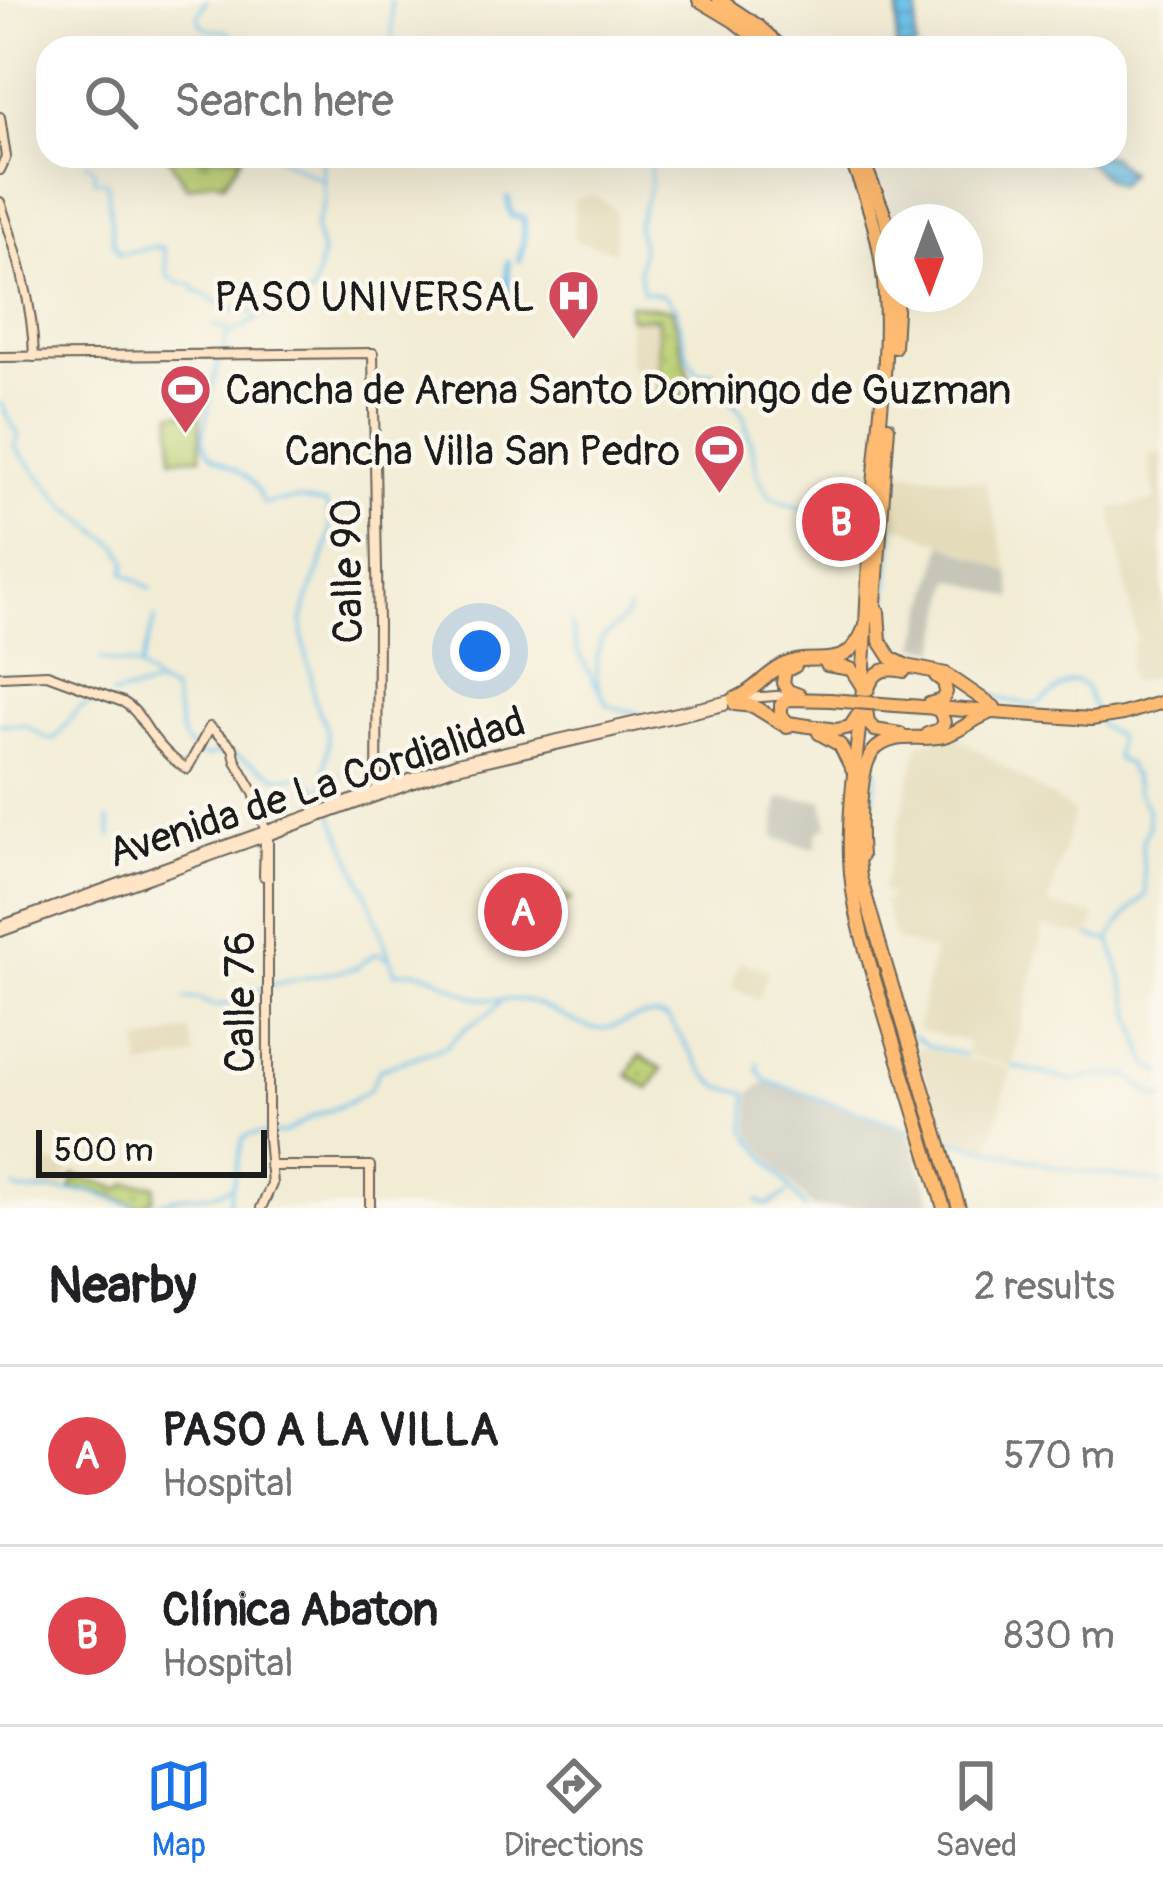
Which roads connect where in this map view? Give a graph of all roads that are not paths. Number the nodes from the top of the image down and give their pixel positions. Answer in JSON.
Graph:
{"nodes":[{"id":1,"x":699,"y":0,"type":"edge"},
{"id":2,"x":719,"y":0,"type":"edge"},
{"id":3,"x":753,"y":36,"type":"edge"},
{"id":4,"x":769,"y":36,"type":"edge"},
{"id":5,"x":0,"y":117,"type":"edge"},
{"id":6,"x":854,"y":168,"type":"edge"},
{"id":7,"x":866,"y":168,"type":"edge"},
{"id":8,"x":0,"y":170,"type":"edge"},
{"id":9,"x":0,"y":202,"type":"edge"},
{"id":10,"x":880,"y":204,"type":"edge"},
{"id":11,"x":896,"y":312,"type":"edge"},
{"id":12,"x":0,"y":357,"type":"edge"},
{"id":13,"x":34,"y":357,"type":"junction"},
{"id":14,"x":879,"y":540,"type":"junction"},
{"id":15,"x":866,"y":622,"type":"junction"},
{"id":16,"x":0,"y":676,"type":"edge"},
{"id":17,"x":865,"y":688,"type":"junction"},
{"id":18,"x":793,"y":697,"type":"junction"},
{"id":19,"x":1163,"y":698,"type":"edge"},
{"id":20,"x":734,"y":701,"type":"junction"},
{"id":21,"x":929,"y":705,"type":"junction"},
{"id":22,"x":864,"y":708,"type":"junction"},
{"id":23,"x":994,"y":709,"type":"junction"},
{"id":24,"x":860,"y":783,"type":"junction"},
{"id":25,"x":376,"y":793,"type":"junction"},
{"id":26,"x":266,"y":834,"type":"junction"},
{"id":27,"x":251,"y":842,"type":"junction"},
{"id":28,"x":263,"y":848,"type":"junction"},
{"id":29,"x":0,"y":929,"type":"edge"},
{"id":30,"x":922,"y":1083,"type":"junction"},
{"id":31,"x":908,"y":1093,"type":"junction"},
{"id":32,"x":266,"y":1133,"type":"junction"},
{"id":33,"x":270,"y":1167,"type":"junction"},
{"id":34,"x":261,"y":1208,"type":"edge"},
{"id":35,"x":370,"y":1208,"type":"edge"},
{"id":36,"x":944,"y":1208,"type":"edge"},
{"id":37,"x":959,"y":1208,"type":"edge"}],
"edges":[{"from":1,"to":3,"type":"highway"},
{"from":2,"to":4,"type":"highway"},
{"from":5,"to":8,"type":"street"},
{"from":6,"to":15,"type":"highway"},
{"from":7,"to":10,"type":"highway"},
{"from":9,"to":13,"type":"street"},
{"from":11,"to":14,"type":"highway"},
{"from":12,"to":13,"type":"street"},
{"from":13,"to":25,"type":"street","name":"Calle 90"},
{"from":14,"to":17,"type":"highway"},
{"from":14,"to":23,"type":"highway"},
{"from":15,"to":17,"type":"highway"},
{"from":15,"to":20,"type":"highway"},
{"from":16,"to":26,"type":"street","name":"Calle 76"},
{"from":17,"to":18,"type":"highway"},
{"from":17,"to":21,"type":"highway"},
{"from":17,"to":22,"type":"highway"},
{"from":18,"to":20,"type":"street","name":"Avenida de La Cordialidad"},
{"from":18,"to":21,"type":"highway","bridge":true},
{"from":18,"to":22,"type":"highway"},
{"from":19,"to":23,"type":"highway"},
{"from":20,"to":24,"type":"highway"},
{"from":20,"to":25,"type":"street","name":"Avenida de La Cordialidad"},
{"from":21,"to":22,"type":"highway"},
{"from":21,"to":23,"type":"highway"},
{"from":22,"to":24,"type":"highway"},
{"from":23,"to":24,"type":"highway"},
{"from":24,"to":30,"type":"highway"},
{"from":24,"to":31,"type":"highway"},
{"from":25,"to":26,"type":"street","name":"Avenida de La Cordialidad"},
{"from":26,"to":27,"type":"street","name":"Avenida de La Cordialidad"},
{"from":26,"to":28,"type":"street","name":"Calle 76"},
{"from":26,"to":29,"type":"street","name":"Avenida de La Cordialidad"},
{"from":26,"to":32,"type":"street","name":"Calle 76"},
{"from":27,"to":28,"type":"street"},
{"from":27,"to":29,"type":"street","name":"Avenida de La Cordialidad"},
{"from":28,"to":32,"type":"street","name":"Calle 76"},
{"from":30,"to":31,"type":"highway"},
{"from":30,"to":37,"type":"highway"},
{"from":31,"to":36,"type":"highway"},
{"from":32,"to":33,"type":"street","name":"Calle 76"},
{"from":33,"to":34,"type":"street","name":"Calle 76"},
{"from":33,"to":35,"type":"street"}]}
